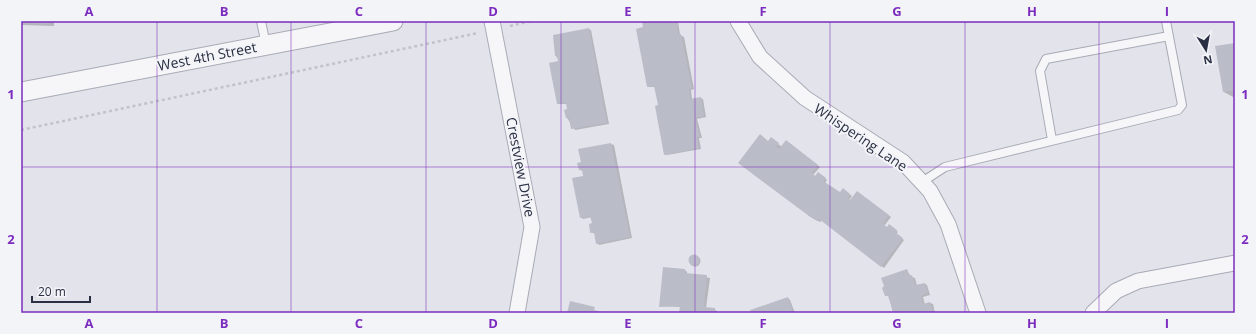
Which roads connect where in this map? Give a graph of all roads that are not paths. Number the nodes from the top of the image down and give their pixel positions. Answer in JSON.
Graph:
{"nodes":[{"id":1,"x":261,"y":21,"type":"edge"},
{"id":2,"x":393,"y":21,"type":"edge"},
{"id":3,"x":738,"y":21,"type":"edge"},
{"id":4,"x":1166,"y":21,"type":"edge"},
{"id":5,"x":493,"y":25,"type":"edge"},
{"id":6,"x":1169,"y":36,"type":"junction"},
{"id":7,"x":266,"y":45,"type":"junction"},
{"id":8,"x":21,"y":92,"type":"edge"},
{"id":9,"x":1052,"y":140,"type":"junction"},
{"id":10,"x":922,"y":182,"type":"junction"},
{"id":11,"x":1235,"y":263,"type":"edge"},
{"id":12,"x":517,"y":313,"type":"edge"},
{"id":13,"x":978,"y":313,"type":"edge"},
{"id":14,"x":1093,"y":313,"type":"edge"}],
"edges":[{"from":1,"to":7,"type":"lane"},
{"from":2,"to":7,"type":"street","name":"West 4th Street"},
{"from":3,"to":10,"type":"street","name":"Whispering Lane"},
{"from":4,"to":6,"type":"lane"},
{"from":5,"to":12,"type":"street","name":"Crestview Drive"},
{"from":6,"to":9,"type":"lane"},
{"from":6,"to":9,"type":"lane"},
{"from":7,"to":8,"type":"street","name":"West 4th Street"},
{"from":9,"to":10,"type":"lane"},
{"from":10,"to":13,"type":"street","name":"Whispering Lane"},
{"from":11,"to":14,"type":"street"}]}
